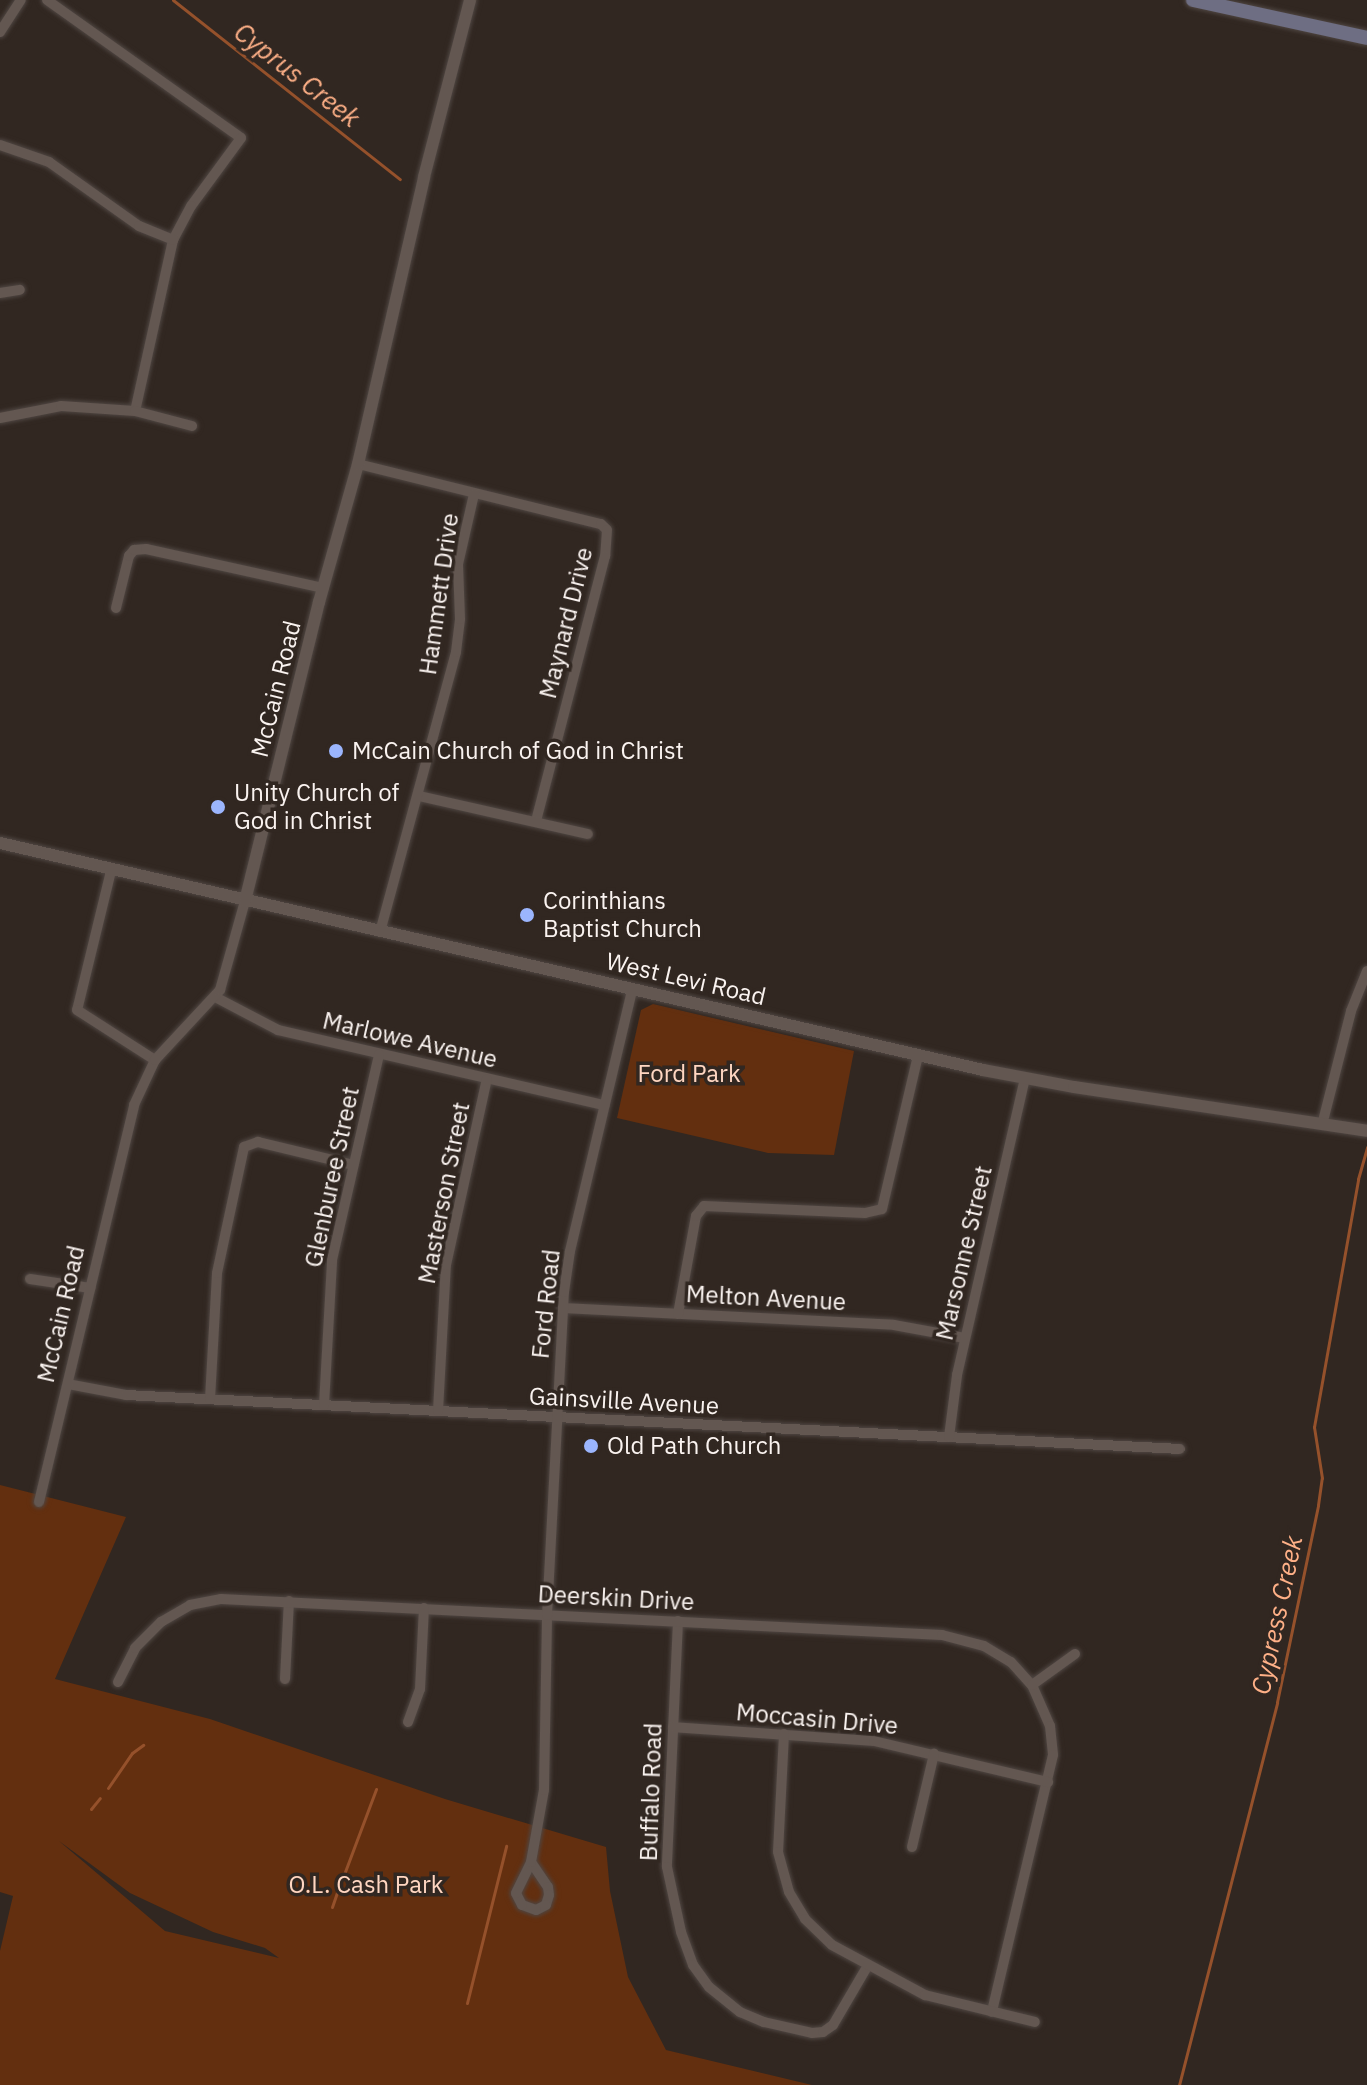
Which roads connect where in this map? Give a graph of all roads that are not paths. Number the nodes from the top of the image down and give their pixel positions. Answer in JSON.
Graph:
{"nodes":[{"id":1,"x":21,"y":0,"type":"edge"},
{"id":2,"x":47,"y":0,"type":"edge"},
{"id":3,"x":470,"y":0,"type":"edge"},
{"id":4,"x":1195,"y":0,"type":"edge"},
{"id":5,"x":0,"y":32,"type":"edge"},
{"id":6,"x":1367,"y":38,"type":"edge"},
{"id":7,"x":0,"y":145,"type":"edge"},
{"id":8,"x":173,"y":240,"type":"junction"},
{"id":9,"x":20,"y":290,"type":"dead end"},
{"id":10,"x":0,"y":293,"type":"edge"},
{"id":11,"x":135,"y":411,"type":"junction"},
{"id":12,"x":0,"y":418,"type":"edge"},
{"id":13,"x":192,"y":426,"type":"dead end"},
{"id":14,"x":358,"y":464,"type":"junction"},
{"id":15,"x":474,"y":494,"type":"junction"},
{"id":16,"x":324,"y":588,"type":"junction"},
{"id":17,"x":116,"y":608,"type":"dead end"},
{"id":18,"x":419,"y":796,"type":"junction"},
{"id":19,"x":536,"y":821,"type":"junction"},
{"id":20,"x":588,"y":834,"type":"dead end"},
{"id":21,"x":0,"y":846,"type":"edge"},
{"id":22,"x":111,"y":871,"type":"junction"},
{"id":23,"x":245,"y":901,"type":"junction"},
{"id":24,"x":380,"y":932,"type":"junction"},
{"id":25,"x":1367,"y":971,"type":"edge"},
{"id":26,"x":632,"y":990,"type":"junction"},
{"id":27,"x":215,"y":997,"type":"junction"},
{"id":28,"x":379,"y":1054,"type":"junction"},
{"id":29,"x":918,"y":1055,"type":"junction"},
{"id":30,"x":155,"y":1060,"type":"junction"},
{"id":31,"x":1025,"y":1078,"type":"junction"},
{"id":32,"x":487,"y":1079,"type":"junction"},
{"id":33,"x":604,"y":1105,"type":"junction"},
{"id":34,"x":1322,"y":1125,"type":"junction"},
{"id":35,"x":1367,"y":1131,"type":"edge"},
{"id":36,"x":353,"y":1165,"type":"junction"},
{"id":37,"x":30,"y":1279,"type":"dead end"},
{"id":38,"x":90,"y":1288,"type":"junction"},
{"id":39,"x":563,"y":1308,"type":"junction"},
{"id":40,"x":678,"y":1314,"type":"junction"},
{"id":41,"x":965,"y":1338,"type":"junction"},
{"id":42,"x":68,"y":1384,"type":"junction"},
{"id":43,"x":210,"y":1399,"type":"junction"},
{"id":44,"x":324,"y":1405,"type":"junction"},
{"id":45,"x":438,"y":1411,"type":"junction"},
{"id":46,"x":557,"y":1417,"type":"junction"},
{"id":47,"x":949,"y":1437,"type":"junction"},
{"id":48,"x":1180,"y":1449,"type":"dead end"},
{"id":49,"x":39,"y":1502,"type":"dead end"},
{"id":50,"x":289,"y":1601,"type":"junction"},
{"id":51,"x":424,"y":1608,"type":"junction"},
{"id":52,"x":547,"y":1615,"type":"junction"},
{"id":53,"x":678,"y":1621,"type":"junction"},
{"id":54,"x":1075,"y":1654,"type":"dead end"},
{"id":55,"x":285,"y":1679,"type":"dead end"},
{"id":56,"x":118,"y":1682,"type":"dead end"},
{"id":57,"x":1032,"y":1685,"type":"junction"},
{"id":58,"x":408,"y":1722,"type":"dead end"},
{"id":59,"x":673,"y":1727,"type":"junction"},
{"id":60,"x":784,"y":1734,"type":"junction"},
{"id":61,"x":934,"y":1754,"type":"junction"},
{"id":62,"x":1048,"y":1782,"type":"junction"},
{"id":63,"x":912,"y":1847,"type":"dead end"},
{"id":64,"x":531,"y":1862,"type":"dead end"},
{"id":65,"x":868,"y":1965,"type":"junction"},
{"id":66,"x":992,"y":2012,"type":"junction"},
{"id":67,"x":1035,"y":2022,"type":"dead end"}],
"edges":[{"from":1,"to":5,"type":"street"},
{"from":2,"to":8,"type":"street"},
{"from":3,"to":14,"type":"street","name":"McCain Road"},
{"from":4,"to":6,"type":"main road"},
{"from":7,"to":8,"type":"street"},
{"from":8,"to":11,"type":"street"},
{"from":9,"to":10,"type":"street"},
{"from":11,"to":12,"type":"street"},
{"from":11,"to":13,"type":"street"},
{"from":14,"to":15,"type":"street"},
{"from":14,"to":16,"type":"street","name":"McCain Road"},
{"from":15,"to":18,"type":"street","name":"Hammett Drive"},
{"from":15,"to":19,"type":"street","name":"Maynard Drive"},
{"from":16,"to":17,"type":"street"},
{"from":16,"to":23,"type":"street","name":"McCain Road"},
{"from":18,"to":19,"type":"street"},
{"from":18,"to":24,"type":"street","name":"Hammett Drive"},
{"from":19,"to":20,"type":"street"},
{"from":21,"to":22,"type":"street","name":"West Levi Road"},
{"from":22,"to":23,"type":"street","name":"West Levi Road"},
{"from":22,"to":30,"type":"street"},
{"from":23,"to":24,"type":"street","name":"West Levi Road"},
{"from":23,"to":27,"type":"street","name":"McCain Road"},
{"from":24,"to":26,"type":"street","name":"West Levi Road"},
{"from":25,"to":34,"type":"street"},
{"from":26,"to":29,"type":"street","name":"West Levi Road"},
{"from":26,"to":33,"type":"street","name":"Ford Road"},
{"from":27,"to":28,"type":"street","name":"Marlowe Avenue"},
{"from":27,"to":30,"type":"street","name":"McCain Road"},
{"from":28,"to":32,"type":"street","name":"Marlowe Avenue"},
{"from":28,"to":36,"type":"street","name":"Glenburee Street"},
{"from":29,"to":31,"type":"street","name":"West Levi Road"},
{"from":29,"to":40,"type":"street"},
{"from":30,"to":38,"type":"street","name":"McCain Road"},
{"from":31,"to":34,"type":"street","name":"West Levi Road"},
{"from":31,"to":41,"type":"street","name":"Marsonne Street"},
{"from":32,"to":33,"type":"street","name":"Marlowe Avenue"},
{"from":32,"to":45,"type":"street","name":"Masterson Street"},
{"from":33,"to":39,"type":"street","name":"Ford Road"},
{"from":34,"to":35,"type":"street","name":"West Levi Road"},
{"from":36,"to":43,"type":"street"},
{"from":36,"to":44,"type":"street","name":"Glenburee Street"},
{"from":37,"to":38,"type":"street"},
{"from":38,"to":42,"type":"street","name":"McCain Road"},
{"from":39,"to":40,"type":"street","name":"Melton Avenue"},
{"from":39,"to":46,"type":"street","name":"Ford Road"},
{"from":40,"to":41,"type":"street","name":"Melton Avenue"},
{"from":41,"to":47,"type":"street","name":"Marsonne Street"},
{"from":42,"to":43,"type":"street","name":"Gainsville Avenue"},
{"from":42,"to":49,"type":"street","name":"McCain Road"},
{"from":43,"to":44,"type":"street","name":"Gainsville Avenue"},
{"from":44,"to":45,"type":"street","name":"Gainsville Avenue"},
{"from":45,"to":46,"type":"street","name":"Gainsville Avenue"},
{"from":46,"to":47,"type":"street","name":"Gainsville Avenue"},
{"from":46,"to":52,"type":"street","name":"Ford Road"},
{"from":47,"to":48,"type":"street","name":"Gainsville Avenue"},
{"from":50,"to":51,"type":"street","name":"Deerskin Drive"},
{"from":50,"to":55,"type":"street"},
{"from":50,"to":56,"type":"street","name":"Deerskin Drive"},
{"from":51,"to":52,"type":"street","name":"Deerskin Drive"},
{"from":51,"to":58,"type":"street"},
{"from":52,"to":53,"type":"street","name":"Deerskin Drive"},
{"from":52,"to":64,"type":"street","name":"Ford Road"},
{"from":53,"to":57,"type":"street","name":"Deerskin Drive"},
{"from":53,"to":59,"type":"street","name":"Buffalo Road"},
{"from":54,"to":57,"type":"street"},
{"from":57,"to":62,"type":"street","name":"Deerskin Drive"},
{"from":59,"to":60,"type":"street","name":"Moccasin Drive"},
{"from":59,"to":65,"type":"street","name":"Buffalo Road"},
{"from":60,"to":61,"type":"street","name":"Moccasin Drive"},
{"from":60,"to":65,"type":"street"},
{"from":61,"to":62,"type":"street","name":"Moccasin Drive"},
{"from":61,"to":63,"type":"street"},
{"from":62,"to":66,"type":"street","name":"Deerskin Drive"},
{"from":65,"to":66,"type":"street"},
{"from":66,"to":67,"type":"street"}]}
